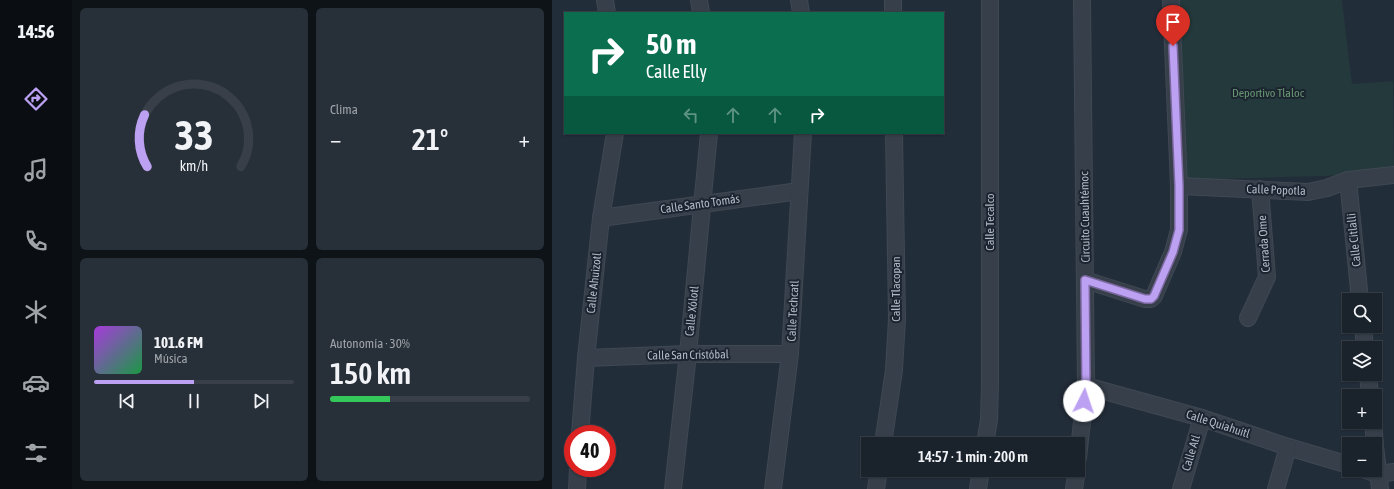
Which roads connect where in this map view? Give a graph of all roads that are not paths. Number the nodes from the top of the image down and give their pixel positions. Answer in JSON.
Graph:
{"nodes":[{"id":1,"x":605,"y":0,"type":"edge"},
{"id":2,"x":699,"y":0,"type":"edge"},
{"id":3,"x":800,"y":0,"type":"edge"},
{"id":4,"x":893,"y":0,"type":"edge"},
{"id":5,"x":990,"y":0,"type":"edge"},
{"id":6,"x":1082,"y":0,"type":"edge"},
{"id":7,"x":1171,"y":0,"type":"edge"},
{"id":8,"x":607,"y":12,"type":"edge"},
{"id":9,"x":701,"y":12,"type":"edge"},
{"id":10,"x":801,"y":12,"type":"edge"},
{"id":11,"x":893,"y":12,"type":"edge"},
{"id":12,"x":615,"y":134,"type":"edge"},
{"id":13,"x":709,"y":134,"type":"edge"},
{"id":14,"x":804,"y":134,"type":"edge"},
{"id":15,"x":894,"y":134,"type":"edge"},
{"id":16,"x":1394,"y":175,"type":"edge"},
{"id":17,"x":1348,"y":180,"type":"junction"},
{"id":18,"x":1179,"y":186,"type":"junction"},
{"id":19,"x":1260,"y":190,"type":"junction"},
{"id":20,"x":799,"y":191,"type":"junction"},
{"id":21,"x":703,"y":204,"type":"junction"},
{"id":22,"x":601,"y":218,"type":"junction"},
{"id":23,"x":1085,"y":280,"type":"junction"},
{"id":24,"x":1359,"y":293,"type":"edge"},
{"id":25,"x":1248,"y":318,"type":"dead end"},
{"id":26,"x":688,"y":354,"type":"junction"},
{"id":27,"x":790,"y":354,"type":"junction"},
{"id":28,"x":586,"y":358,"type":"junction"},
{"id":29,"x":1086,"y":386,"type":"junction"},
{"id":30,"x":1202,"y":418,"type":"junction"},
{"id":31,"x":581,"y":425,"type":"edge"},
{"id":32,"x":884,"y":437,"type":"edge"},
{"id":33,"x":986,"y":437,"type":"edge"},
{"id":34,"x":1080,"y":437,"type":"edge"},
{"id":35,"x":1288,"y":447,"type":"junction"},
{"id":36,"x":1342,"y":463,"type":"edge"},
{"id":37,"x":1394,"y":472,"type":"edge"},
{"id":38,"x":577,"y":477,"type":"edge"},
{"id":39,"x":878,"y":477,"type":"edge"},
{"id":40,"x":980,"y":477,"type":"edge"},
{"id":41,"x":1076,"y":477,"type":"edge"},
{"id":42,"x":1374,"y":478,"type":"edge"},
{"id":43,"x":576,"y":489,"type":"edge"},
{"id":44,"x":673,"y":489,"type":"edge"},
{"id":45,"x":773,"y":489,"type":"edge"},
{"id":46,"x":876,"y":489,"type":"edge"},
{"id":47,"x":978,"y":489,"type":"edge"},
{"id":48,"x":1074,"y":489,"type":"edge"},
{"id":49,"x":1181,"y":489,"type":"edge"},
{"id":50,"x":1276,"y":489,"type":"edge"},
{"id":51,"x":1370,"y":489,"type":"edge"}],
"edges":[{"from":1,"to":8,"type":"street"},
{"from":2,"to":9,"type":"street"},
{"from":3,"to":10,"type":"street"},
{"from":4,"to":11,"type":"street"},
{"from":5,"to":33,"type":"street","name":"Calle Tecalco"},
{"from":6,"to":23,"type":"street","name":"Circuito Cuauhtémoc"},
{"from":7,"to":18,"type":"street"},
{"from":12,"to":22,"type":"street","name":"Calle Ahuizotl"},
{"from":13,"to":21,"type":"street","name":"Calle Xólotl"},
{"from":14,"to":20,"type":"street","name":"Calle Techcatl"},
{"from":15,"to":32,"type":"street","name":"Calle Tlacopan"},
{"from":16,"to":17,"type":"street","name":"Calle Popotla"},
{"from":17,"to":19,"type":"street","name":"Calle Popotla"},
{"from":17,"to":24,"type":"street","name":"Calle Citlalli"},
{"from":18,"to":19,"type":"street","name":"Calle Popotla"},
{"from":18,"to":23,"type":"street"},
{"from":19,"to":25,"type":"street","name":"Cerrada Ome"},
{"from":20,"to":21,"type":"street","name":"Calle Santo Tomás"},
{"from":20,"to":27,"type":"street","name":"Calle Techcatl"},
{"from":21,"to":22,"type":"street","name":"Calle Santo Tomás"},
{"from":21,"to":26,"type":"street","name":"Calle Xólotl"},
{"from":22,"to":28,"type":"street","name":"Calle Ahuizotl"},
{"from":23,"to":29,"type":"street","name":"Circuito Cuauhtémoc"},
{"from":26,"to":27,"type":"street","name":"Calle San Cristóbal"},
{"from":26,"to":28,"type":"street","name":"Calle San Cristóbal"},
{"from":26,"to":44,"type":"street","name":"Calle Xólotl"},
{"from":27,"to":45,"type":"street","name":"Calle Techcatl"},
{"from":28,"to":31,"type":"street","name":"Calle Ahuizotl"},
{"from":29,"to":30,"type":"street","name":"Calle Quiahuitl"},
{"from":29,"to":34,"type":"street","name":"Circuito Cuauhtémoc"},
{"from":30,"to":35,"type":"street","name":"Calle Quiahuitl"},
{"from":30,"to":49,"type":"street","name":"Calle Atl"},
{"from":35,"to":36,"type":"street","name":"Calle Quiahuitl"},
{"from":35,"to":50,"type":"street"},
{"from":37,"to":42,"type":"street"},
{"from":38,"to":43,"type":"street"},
{"from":39,"to":46,"type":"street"},
{"from":40,"to":47,"type":"street"},
{"from":41,"to":48,"type":"street"},
{"from":42,"to":51,"type":"street"}]}
